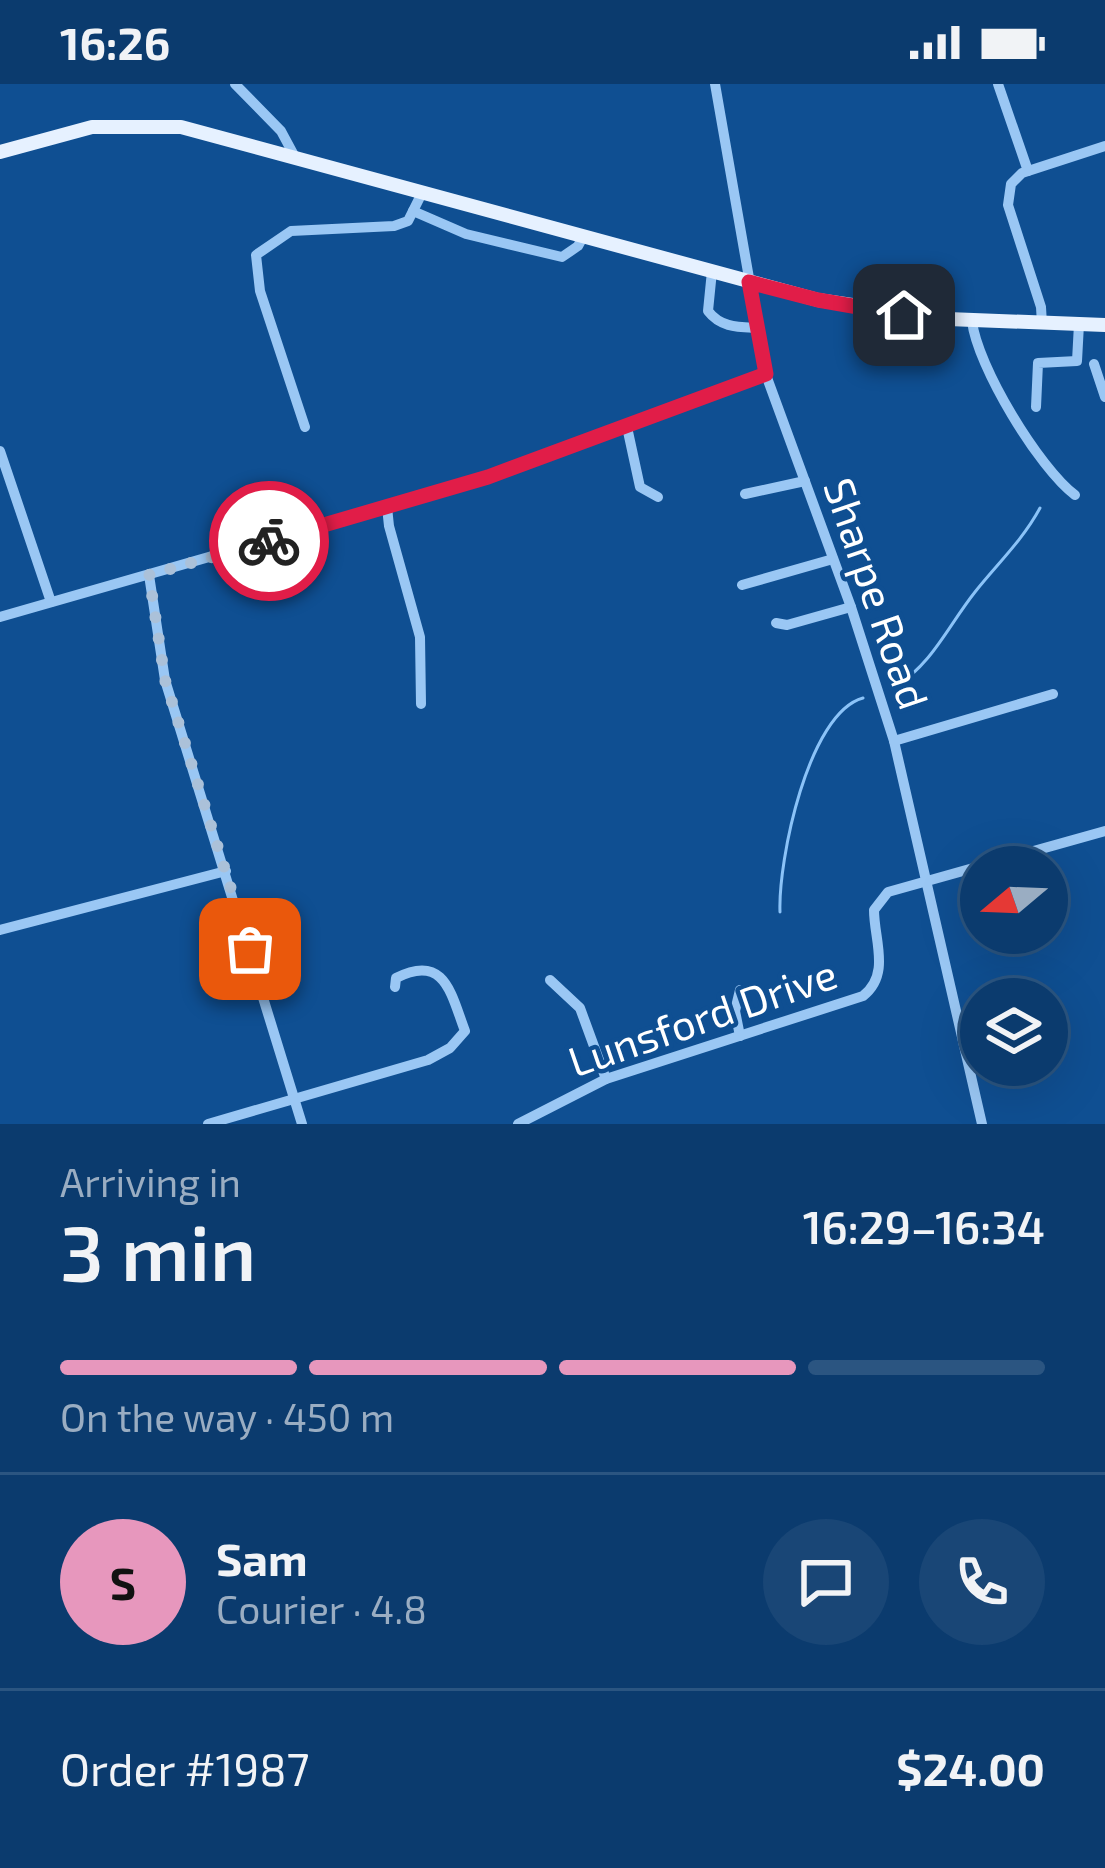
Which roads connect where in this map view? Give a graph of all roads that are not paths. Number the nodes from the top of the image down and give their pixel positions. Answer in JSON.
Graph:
{"nodes":[{"id":1,"x":235,"y":84,"type":"edge"},
{"id":2,"x":715,"y":84,"type":"edge"},
{"id":3,"x":998,"y":84,"type":"edge"},
{"id":4,"x":1105,"y":146,"type":"edge"},
{"id":5,"x":0,"y":152,"type":"edge"},
{"id":6,"x":295,"y":158,"type":"junction"},
{"id":7,"x":1028,"y":171,"type":"junction"},
{"id":8,"x":423,"y":191,"type":"junction"},
{"id":9,"x":413,"y":211,"type":"junction"},
{"id":10,"x":581,"y":234,"type":"junction"},
{"id":11,"x":712,"y":271,"type":"junction"},
{"id":12,"x":749,"y":282,"type":"junction"},
{"id":13,"x":972,"y":321,"type":"junction"},
{"id":14,"x":1042,"y":324,"type":"junction"},
{"id":15,"x":1079,"y":324,"type":"junction"},
{"id":16,"x":1105,"y":325,"type":"edge"},
{"id":17,"x":758,"y":328,"type":"junction"},
{"id":18,"x":1077,"y":361,"type":"junction"},
{"id":19,"x":1100,"y":363,"type":"edge"},
{"id":20,"x":766,"y":374,"type":"junction"},
{"id":21,"x":1105,"y":398,"type":"edge"},
{"id":22,"x":1036,"y":406,"type":"dead end"},
{"id":23,"x":305,"y":427,"type":"dead end"},
{"id":24,"x":627,"y":427,"type":"junction"},
{"id":25,"x":0,"y":451,"type":"edge"},
{"id":26,"x":805,"y":482,"type":"junction"},
{"id":27,"x":745,"y":494,"type":"dead end"},
{"id":28,"x":1076,"y":495,"type":"dead end"},
{"id":29,"x":658,"y":497,"type":"dead end"},
{"id":30,"x":388,"y":507,"type":"junction"},
{"id":31,"x":833,"y":559,"type":"junction"},
{"id":32,"x":149,"y":575,"type":"junction"},
{"id":33,"x":742,"y":585,"type":"dead end"},
{"id":34,"x":51,"y":602,"type":"junction"},
{"id":35,"x":851,"y":607,"type":"junction"},
{"id":36,"x":0,"y":617,"type":"edge"},
{"id":37,"x":776,"y":622,"type":"dead end"},
{"id":38,"x":1053,"y":694,"type":"dead end"},
{"id":39,"x":421,"y":704,"type":"dead end"},
{"id":40,"x":894,"y":741,"type":"junction"},
{"id":41,"x":1104,"y":835,"type":"edge"},
{"id":42,"x":226,"y":871,"type":"junction"},
{"id":43,"x":926,"y":882,"type":"junction"},
{"id":44,"x":0,"y":930,"type":"edge"},
{"id":45,"x":550,"y":980,"type":"dead end"},
{"id":46,"x":395,"y":987,"type":"dead end"},
{"id":47,"x":740,"y":990,"type":"dead end"},
{"id":48,"x":740,"y":1036,"type":"junction"},
{"id":49,"x":606,"y":1079,"type":"junction"},
{"id":50,"x":295,"y":1100,"type":"junction"},
{"id":51,"x":208,"y":1124,"type":"edge"},
{"id":52,"x":302,"y":1124,"type":"edge"},
{"id":53,"x":518,"y":1124,"type":"edge"},
{"id":54,"x":982,"y":1124,"type":"edge"}],
"edges":[{"from":1,"to":6,"type":"street"},
{"from":2,"to":12,"type":"street","name":"Sharpe Road"},
{"from":3,"to":7,"type":"street"},
{"from":4,"to":7,"type":"street"},
{"from":5,"to":6,"type":"main road"},
{"from":6,"to":8,"type":"main road"},
{"from":7,"to":14,"type":"street"},
{"from":8,"to":9,"type":"street"},
{"from":8,"to":10,"type":"main road"},
{"from":9,"to":10,"type":"street"},
{"from":9,"to":23,"type":"street"},
{"from":10,"to":11,"type":"main road"},
{"from":11,"to":12,"type":"main road"},
{"from":11,"to":17,"type":"street"},
{"from":12,"to":13,"type":"main road"},
{"from":12,"to":17,"type":"street","name":"Sharpe Road"},
{"from":13,"to":14,"type":"main road"},
{"from":13,"to":28,"type":"street"},
{"from":14,"to":15,"type":"main road"},
{"from":15,"to":16,"type":"main road"},
{"from":15,"to":18,"type":"street"},
{"from":17,"to":20,"type":"street","name":"Sharpe Road"},
{"from":18,"to":19,"type":"street"},
{"from":18,"to":22,"type":"street"},
{"from":19,"to":21,"type":"street"},
{"from":20,"to":24,"type":"street"},
{"from":20,"to":26,"type":"street","name":"Sharpe Road"},
{"from":24,"to":29,"type":"street"},
{"from":24,"to":30,"type":"street"},
{"from":25,"to":34,"type":"street"},
{"from":26,"to":27,"type":"street"},
{"from":26,"to":31,"type":"street","name":"Sharpe Road"},
{"from":30,"to":32,"type":"street"},
{"from":30,"to":39,"type":"street"},
{"from":31,"to":33,"type":"street"},
{"from":31,"to":35,"type":"street","name":"Sharpe Road"},
{"from":32,"to":34,"type":"street"},
{"from":32,"to":42,"type":"street"},
{"from":34,"to":36,"type":"street"},
{"from":35,"to":37,"type":"street"},
{"from":35,"to":40,"type":"street","name":"Sharpe Road"},
{"from":38,"to":40,"type":"street"},
{"from":40,"to":43,"type":"street","name":"Sharpe Road"},
{"from":41,"to":43,"type":"street"},
{"from":42,"to":44,"type":"street"},
{"from":42,"to":50,"type":"street"},
{"from":43,"to":48,"type":"street","name":"Lunsford Drive"},
{"from":43,"to":54,"type":"street","name":"Sharpe Road"},
{"from":45,"to":49,"type":"street"},
{"from":46,"to":50,"type":"street"},
{"from":47,"to":48,"type":"street"},
{"from":48,"to":49,"type":"street","name":"Lunsford Drive"},
{"from":49,"to":53,"type":"street","name":"Lunsford Drive"},
{"from":50,"to":51,"type":"street"},
{"from":50,"to":52,"type":"street"}]}
